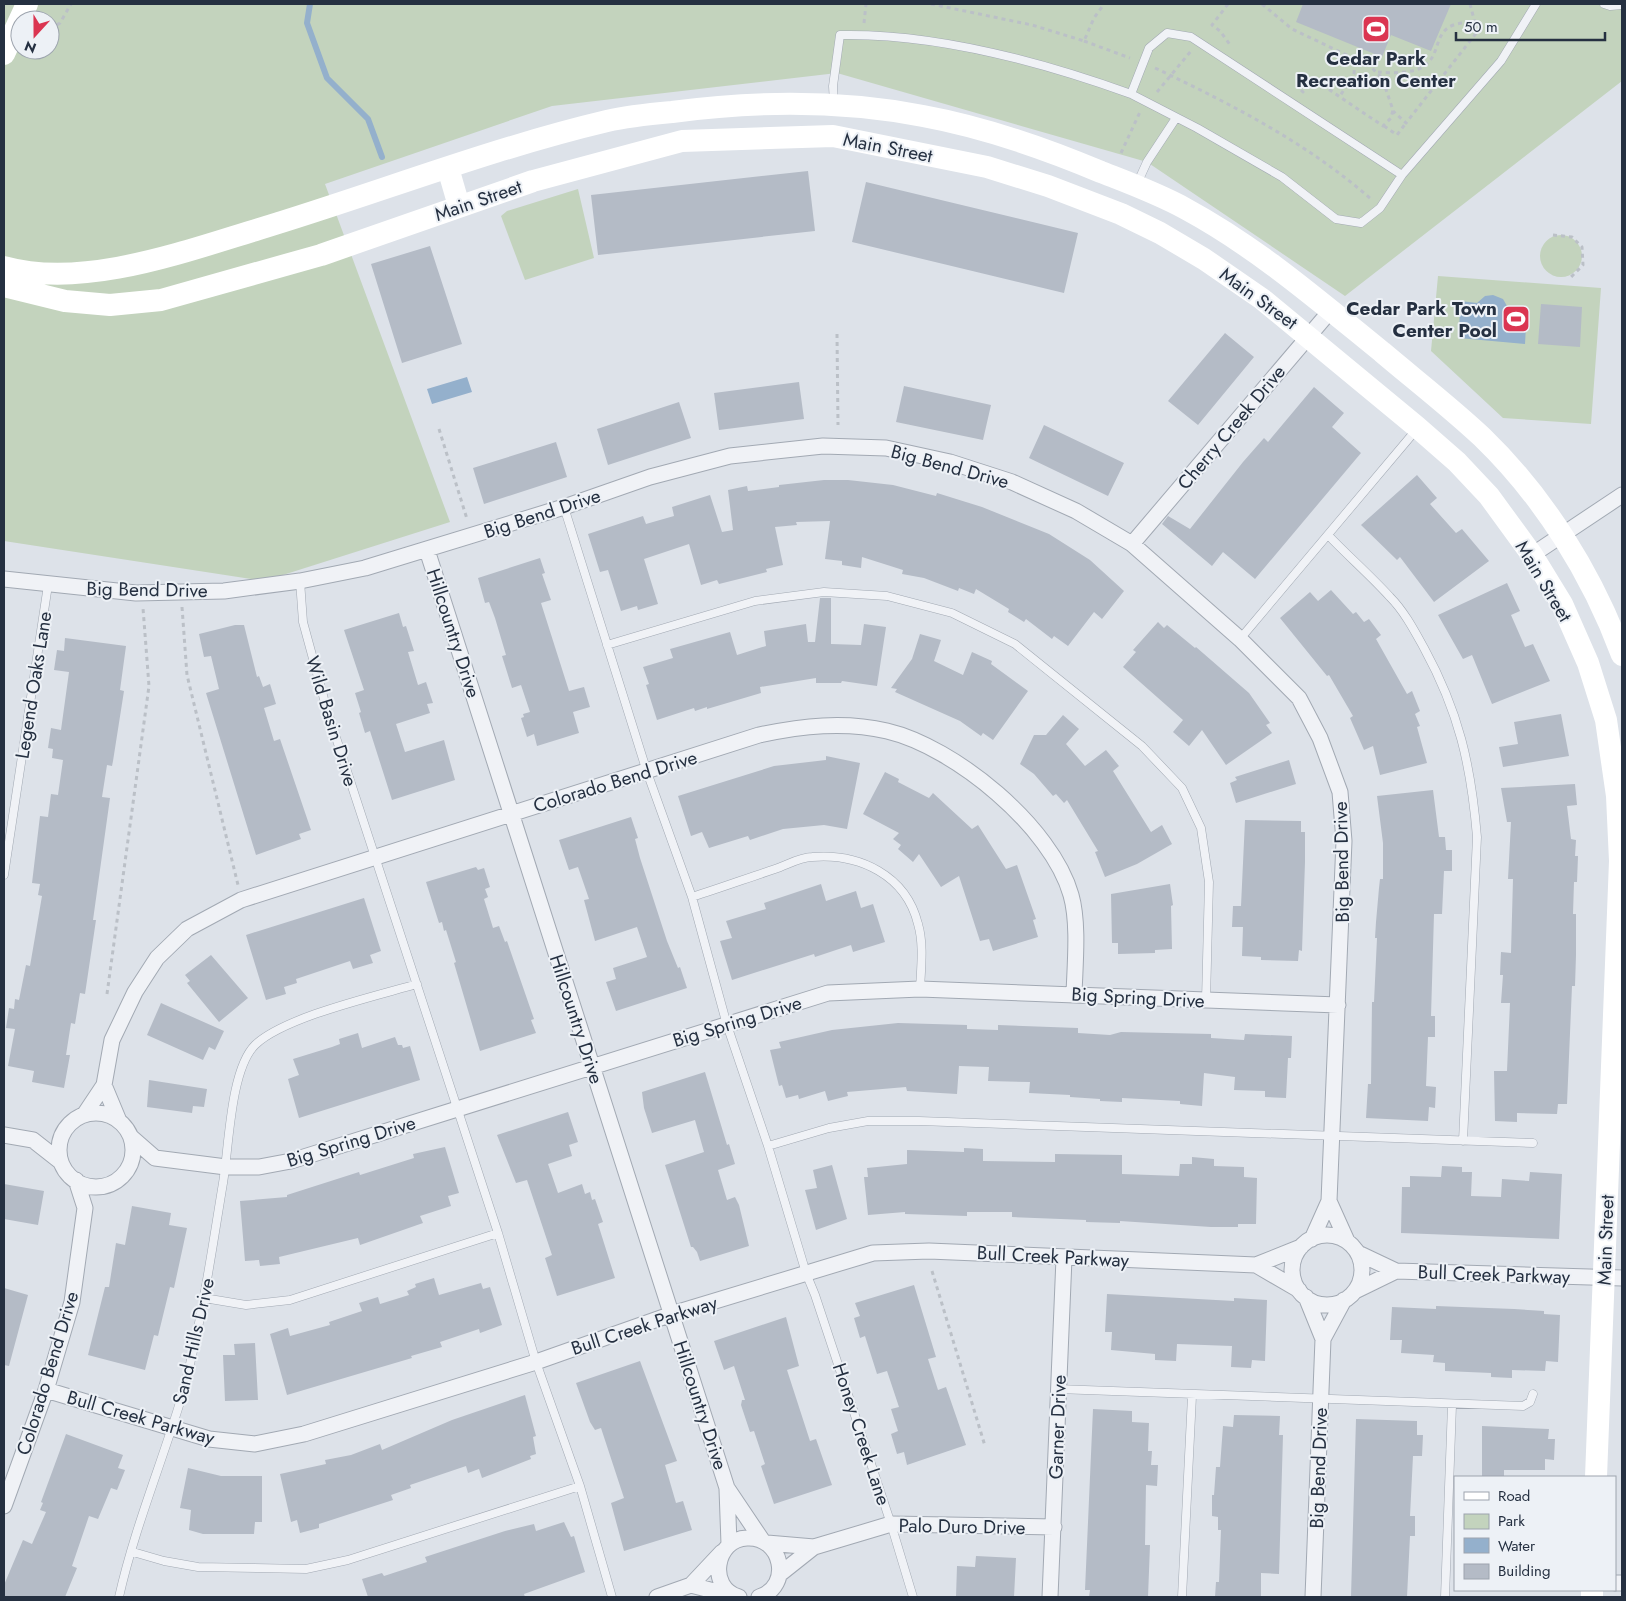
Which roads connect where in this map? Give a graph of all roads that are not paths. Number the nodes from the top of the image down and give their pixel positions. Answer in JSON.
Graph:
{"nodes":[{"id":1,"x":26,"y":4,"type":"edge"},
{"id":2,"x":1536,"y":4,"type":"edge"},
{"id":3,"x":1604,"y":4,"type":"edge"},
{"id":4,"x":1622,"y":5,"type":"edge"},
{"id":5,"x":4,"y":54,"type":"edge"},
{"id":6,"x":1131,"y":94,"type":"junction"},
{"id":7,"x":834,"y":105,"type":"junction"},
{"id":8,"x":1176,"y":118,"type":"junction"},
{"id":9,"x":833,"y":136,"type":"junction"},
{"id":10,"x":448,"y":168,"type":"junction"},
{"id":11,"x":1402,"y":176,"type":"junction"},
{"id":12,"x":1136,"y":186,"type":"junction"},
{"id":13,"x":459,"y":206,"type":"junction"},
{"id":14,"x":1121,"y":214,"type":"junction"},
{"id":15,"x":4,"y":267,"type":"edge"},
{"id":16,"x":4,"y":286,"type":"edge"},
{"id":17,"x":1331,"y":310,"type":"junction"},
{"id":18,"x":1309,"y":335,"type":"junction"},
{"id":19,"x":1418,"y":428,"type":"junction"},
{"id":20,"x":1622,"y":496,"type":"edge"},
{"id":21,"x":564,"y":507,"type":"junction"},
{"id":22,"x":1328,"y":534,"type":"junction"},
{"id":23,"x":1561,"y":535,"type":"junction"},
{"id":24,"x":1132,"y":544,"type":"junction"},
{"id":25,"x":428,"y":550,"type":"junction"},
{"id":26,"x":1532,"y":555,"type":"junction"},
{"id":27,"x":4,"y":579,"type":"edge"},
{"id":28,"x":300,"y":581,"type":"junction"},
{"id":29,"x":48,"y":585,"type":"junction"},
{"id":30,"x":1240,"y":639,"type":"junction"},
{"id":31,"x":607,"y":645,"type":"junction"},
{"id":32,"x":1622,"y":655,"type":"edge"},
{"id":33,"x":647,"y":772,"type":"junction"},
{"id":34,"x":511,"y":814,"type":"junction"},
{"id":35,"x":375,"y":859,"type":"junction"},
{"id":36,"x":4,"y":875,"type":"edge"},
{"id":37,"x":692,"y":897,"type":"junction"},
{"id":38,"x":1618,"y":974,"type":"edge"},
{"id":39,"x":417,"y":984,"type":"junction"},
{"id":40,"x":920,"y":989,"type":"junction"},
{"id":41,"x":1074,"y":994,"type":"junction"},
{"id":42,"x":1206,"y":1000,"type":"junction"},
{"id":43,"x":1338,"y":1005,"type":"junction"},
{"id":44,"x":727,"y":1025,"type":"junction"},
{"id":45,"x":592,"y":1065,"type":"junction"},
{"id":46,"x":104,"y":1085,"type":"junction"},
{"id":47,"x":456,"y":1109,"type":"junction"},
{"id":48,"x":84,"y":1115,"type":"junction"},
{"id":49,"x":119,"y":1121,"type":"junction"},
{"id":50,"x":65,"y":1129,"type":"junction"},
{"id":51,"x":4,"y":1136,"type":"edge"},
{"id":52,"x":131,"y":1137,"type":"junction"},
{"id":53,"x":1331,"y":1137,"type":"junction"},
{"id":54,"x":33,"y":1140,"type":"junction"},
{"id":55,"x":1463,"y":1141,"type":"junction"},
{"id":56,"x":1533,"y":1143,"type":"dead end"},
{"id":57,"x":768,"y":1146,"type":"junction"},
{"id":58,"x":155,"y":1158,"type":"junction"},
{"id":59,"x":61,"y":1162,"type":"junction"},
{"id":60,"x":226,"y":1166,"type":"junction"},
{"id":61,"x":123,"y":1175,"type":"junction"},
{"id":62,"x":76,"y":1180,"type":"junction"},
{"id":63,"x":107,"y":1185,"type":"junction"},
{"id":64,"x":1329,"y":1201,"type":"junction"},
{"id":65,"x":85,"y":1208,"type":"junction"},
{"id":66,"x":498,"y":1233,"type":"junction"},
{"id":67,"x":1347,"y":1241,"type":"junction"},
{"id":68,"x":1306,"y":1243,"type":"junction"},
{"id":69,"x":1358,"y":1253,"type":"junction"},
{"id":70,"x":1064,"y":1258,"type":"junction"},
{"id":71,"x":1256,"y":1265,"type":"junction"},
{"id":72,"x":1396,"y":1271,"type":"junction"},
{"id":73,"x":806,"y":1273,"type":"junction"},
{"id":74,"x":1613,"y":1277,"type":"edge"},
{"id":75,"x":1302,"y":1293,"type":"junction"},
{"id":76,"x":1350,"y":1295,"type":"junction"},
{"id":77,"x":204,"y":1298,"type":"junction"},
{"id":78,"x":672,"y":1314,"type":"junction"},
{"id":79,"x":1323,"y":1339,"type":"junction"},
{"id":80,"x":536,"y":1362,"type":"junction"},
{"id":81,"x":1058,"y":1389,"type":"junction"},
{"id":82,"x":46,"y":1390,"type":"junction"},
{"id":83,"x":1533,"y":1394,"type":"dead end"},
{"id":84,"x":1192,"y":1396,"type":"junction"},
{"id":85,"x":1320,"y":1399,"type":"junction"},
{"id":86,"x":1452,"y":1405,"type":"junction"},
{"id":87,"x":172,"y":1428,"type":"junction"},
{"id":88,"x":1596,"y":1476,"type":"edge"},
{"id":89,"x":580,"y":1486,"type":"junction"},
{"id":90,"x":727,"y":1488,"type":"junction"},
{"id":91,"x":4,"y":1506,"type":"edge"},
{"id":92,"x":891,"y":1524,"type":"junction"},
{"id":93,"x":1054,"y":1527,"type":"junction"},
{"id":94,"x":764,"y":1541,"type":"junction"},
{"id":95,"x":814,"y":1547,"type":"junction"},
{"id":96,"x":726,"y":1548,"type":"junction"},
{"id":97,"x":133,"y":1552,"type":"junction"},
{"id":98,"x":780,"y":1574,"type":"junction"},
{"id":99,"x":691,"y":1585,"type":"junction"},
{"id":100,"x":119,"y":1597,"type":"edge"},
{"id":101,"x":612,"y":1597,"type":"edge"},
{"id":102,"x":657,"y":1597,"type":"edge"},
{"id":103,"x":737,"y":1597,"type":"edge"},
{"id":104,"x":759,"y":1597,"type":"edge"},
{"id":105,"x":912,"y":1597,"type":"edge"},
{"id":106,"x":1050,"y":1597,"type":"edge"},
{"id":107,"x":1182,"y":1597,"type":"edge"},
{"id":108,"x":1313,"y":1597,"type":"edge"},
{"id":109,"x":1445,"y":1597,"type":"edge"}],
"edges":[{"from":1,"to":5,"type":"street"},
{"from":2,"to":11,"type":"lane"},
{"from":3,"to":4,"type":"lane"},
{"from":6,"to":7,"type":"lane"},
{"from":6,"to":8,"type":"lane"},
{"from":6,"to":11,"type":"lane"},
{"from":7,"to":9,"type":"street"},
{"from":7,"to":10,"type":"street","name":"Main Street"},
{"from":7,"to":12,"type":"street","name":"Main Street"},
{"from":8,"to":11,"type":"lane"},
{"from":8,"to":12,"type":"lane"},
{"from":9,"to":13,"type":"street","name":"Main Street"},
{"from":9,"to":14,"type":"street","name":"Main Street"},
{"from":10,"to":13,"type":"street"},
{"from":10,"to":15,"type":"street","name":"Main Street"},
{"from":12,"to":14,"type":"street"},
{"from":12,"to":17,"type":"street","name":"Main Street"},
{"from":13,"to":16,"type":"street","name":"Main Street"},
{"from":14,"to":18,"type":"street","name":"Main Street"},
{"from":17,"to":18,"type":"street","name":"Cherry Creek Drive"},
{"from":17,"to":23,"type":"street","name":"Main Street"},
{"from":18,"to":19,"type":"street","name":"Main Street"},
{"from":18,"to":24,"type":"street","name":"Cherry Creek Drive"},
{"from":19,"to":22,"type":"lane"},
{"from":19,"to":26,"type":"street","name":"Main Street"},
{"from":20,"to":23,"type":"street"},
{"from":21,"to":24,"type":"street","name":"Big Bend Drive"},
{"from":21,"to":25,"type":"street","name":"Big Bend Drive"},
{"from":21,"to":31,"type":"lane","name":"Honey Creek Lane"},
{"from":22,"to":30,"type":"lane"},
{"from":22,"to":55,"type":"lane"},
{"from":23,"to":26,"type":"street"},
{"from":23,"to":32,"type":"street","name":"Main Street"},
{"from":24,"to":30,"type":"street","name":"Big Bend Drive"},
{"from":25,"to":28,"type":"street","name":"Big Bend Drive"},
{"from":25,"to":34,"type":"street","name":"Hillcountry Drive"},
{"from":26,"to":38,"type":"street","name":"Main Street"},
{"from":27,"to":29,"type":"street","name":"Big Bend Drive"},
{"from":28,"to":29,"type":"street","name":"Big Bend Drive"},
{"from":28,"to":35,"type":"lane","name":"Wild Basin Drive"},
{"from":29,"to":36,"type":"lane","name":"Legend Oaks Lane"},
{"from":30,"to":43,"type":"street","name":"Big Bend Drive"},
{"from":31,"to":33,"type":"lane","name":"Honey Creek Lane"},
{"from":31,"to":42,"type":"lane"},
{"from":33,"to":34,"type":"street","name":"Colorado Bend Drive"},
{"from":33,"to":37,"type":"lane","name":"Honey Creek Lane"},
{"from":33,"to":41,"type":"street","name":"Colorado Bend Drive"},
{"from":34,"to":35,"type":"street","name":"Colorado Bend Drive"},
{"from":34,"to":45,"type":"street","name":"Hillcountry Drive"},
{"from":35,"to":39,"type":"lane","name":"Wild Basin Drive"},
{"from":35,"to":46,"type":"street","name":"Colorado Bend Drive"},
{"from":37,"to":40,"type":"lane"},
{"from":37,"to":44,"type":"lane","name":"Honey Creek Lane"},
{"from":38,"to":74,"type":"street","name":"Main Street"},
{"from":39,"to":47,"type":"lane","name":"Wild Basin Drive"},
{"from":39,"to":60,"type":"lane","name":"Sand Hills Drive"},
{"from":40,"to":41,"type":"street","name":"Big Spring Drive"},
{"from":40,"to":44,"type":"street","name":"Big Spring Drive"},
{"from":41,"to":42,"type":"street","name":"Big Spring Drive"},
{"from":42,"to":43,"type":"street","name":"Big Spring Drive"},
{"from":43,"to":53,"type":"street","name":"Big Bend Drive"},
{"from":44,"to":45,"type":"street","name":"Big Spring Drive"},
{"from":44,"to":57,"type":"lane","name":"Honey Creek Lane"},
{"from":45,"to":47,"type":"street","name":"Big Spring Drive"},
{"from":45,"to":78,"type":"street","name":"Hillcountry Drive"},
{"from":46,"to":48,"type":"street","name":"Colorado Bend Drive"},
{"from":46,"to":49,"type":"street"},
{"from":47,"to":60,"type":"street","name":"Big Spring Drive"},
{"from":47,"to":66,"type":"lane","name":"Wild Basin Drive"},
{"from":48,"to":49,"type":"street"},
{"from":48,"to":50,"type":"street"},
{"from":49,"to":52,"type":"street"},
{"from":50,"to":54,"type":"street"},
{"from":50,"to":59,"type":"street"},
{"from":51,"to":54,"type":"street"},
{"from":52,"to":58,"type":"street"},
{"from":52,"to":61,"type":"street"},
{"from":53,"to":55,"type":"lane"},
{"from":53,"to":57,"type":"lane"},
{"from":53,"to":64,"type":"street","name":"Big Bend Drive"},
{"from":54,"to":59,"type":"street"},
{"from":55,"to":56,"type":"lane"},
{"from":57,"to":73,"type":"lane","name":"Honey Creek Lane"},
{"from":58,"to":60,"type":"street","name":"Big Spring Drive"},
{"from":58,"to":61,"type":"street"},
{"from":59,"to":62,"type":"street"},
{"from":60,"to":77,"type":"lane","name":"Sand Hills Drive"},
{"from":61,"to":63,"type":"street"},
{"from":62,"to":63,"type":"street"},
{"from":62,"to":65,"type":"street","name":"Colorado Bend Drive"},
{"from":63,"to":65,"type":"street"},
{"from":64,"to":67,"type":"street","name":"Big Bend Drive"},
{"from":64,"to":68,"type":"street","name":"Big Bend Drive"},
{"from":65,"to":82,"type":"street","name":"Colorado Bend Drive"},
{"from":66,"to":77,"type":"lane"},
{"from":66,"to":80,"type":"lane","name":"Wild Basin Drive"},
{"from":67,"to":68,"type":"street"},
{"from":67,"to":69,"type":"street"},
{"from":68,"to":71,"type":"street","name":"Bull Creek Parkway"},
{"from":68,"to":75,"type":"street"},
{"from":69,"to":72,"type":"street","name":"Bull Creek Parkway"},
{"from":69,"to":76,"type":"street"},
{"from":70,"to":71,"type":"street","name":"Bull Creek Parkway"},
{"from":70,"to":73,"type":"street","name":"Bull Creek Parkway"},
{"from":70,"to":81,"type":"street","name":"Garner Drive"},
{"from":71,"to":75,"type":"street","name":"Bull Creek Parkway"},
{"from":72,"to":74,"type":"street","name":"Bull Creek Parkway"},
{"from":72,"to":76,"type":"street","name":"Bull Creek Parkway"},
{"from":73,"to":78,"type":"street","name":"Bull Creek Parkway"},
{"from":73,"to":92,"type":"lane","name":"Honey Creek Lane"},
{"from":74,"to":88,"type":"street","name":"Main Street"},
{"from":75,"to":76,"type":"street"},
{"from":75,"to":79,"type":"street","name":"Big Bend Drive"},
{"from":76,"to":79,"type":"street","name":"Big Bend Drive"},
{"from":77,"to":87,"type":"lane","name":"Sand Hills Drive"},
{"from":78,"to":80,"type":"street","name":"Bull Creek Parkway"},
{"from":78,"to":90,"type":"street","name":"Hillcountry Drive"},
{"from":79,"to":85,"type":"street","name":"Big Bend Drive"},
{"from":80,"to":87,"type":"street","name":"Bull Creek Parkway"},
{"from":80,"to":89,"type":"lane","name":"Wild Basin Drive"},
{"from":81,"to":84,"type":"lane"},
{"from":81,"to":93,"type":"street","name":"Garner Drive"},
{"from":82,"to":87,"type":"street","name":"Bull Creek Parkway"},
{"from":82,"to":91,"type":"street","name":"Colorado Bend Drive"},
{"from":83,"to":86,"type":"lane"},
{"from":84,"to":85,"type":"lane"},
{"from":84,"to":107,"type":"lane"},
{"from":85,"to":86,"type":"lane"},
{"from":85,"to":108,"type":"street","name":"Big Bend Drive"},
{"from":86,"to":109,"type":"lane"},
{"from":87,"to":97,"type":"lane","name":"Sand Hills Drive"},
{"from":89,"to":97,"type":"lane"},
{"from":89,"to":101,"type":"lane","name":"Wild Basin Drive"},
{"from":90,"to":94,"type":"street","name":"Hillcountry Drive"},
{"from":90,"to":96,"type":"street","name":"Hillcountry Drive"},
{"from":92,"to":93,"type":"street","name":"Palo Duro Drive"},
{"from":92,"to":95,"type":"street","name":"Palo Duro Drive"},
{"from":92,"to":105,"type":"lane","name":"Honey Creek Lane"},
{"from":93,"to":106,"type":"street","name":"Garner Drive"},
{"from":94,"to":95,"type":"street","name":"Palo Duro Drive"},
{"from":94,"to":96,"type":"street","name":"Palo Duro Drive"},
{"from":94,"to":98,"type":"street","name":"Hillcountry Drive"},
{"from":95,"to":98,"type":"street","name":"Palo Duro Drive"},
{"from":96,"to":99,"type":"street"},
{"from":96,"to":103,"type":"street","name":"Hillcountry Drive"},
{"from":97,"to":100,"type":"lane","name":"Sand Hills Drive"},
{"from":98,"to":104,"type":"street","name":"Palo Duro Drive"},
{"from":99,"to":102,"type":"street"},
{"from":99,"to":103,"type":"street"}]}
